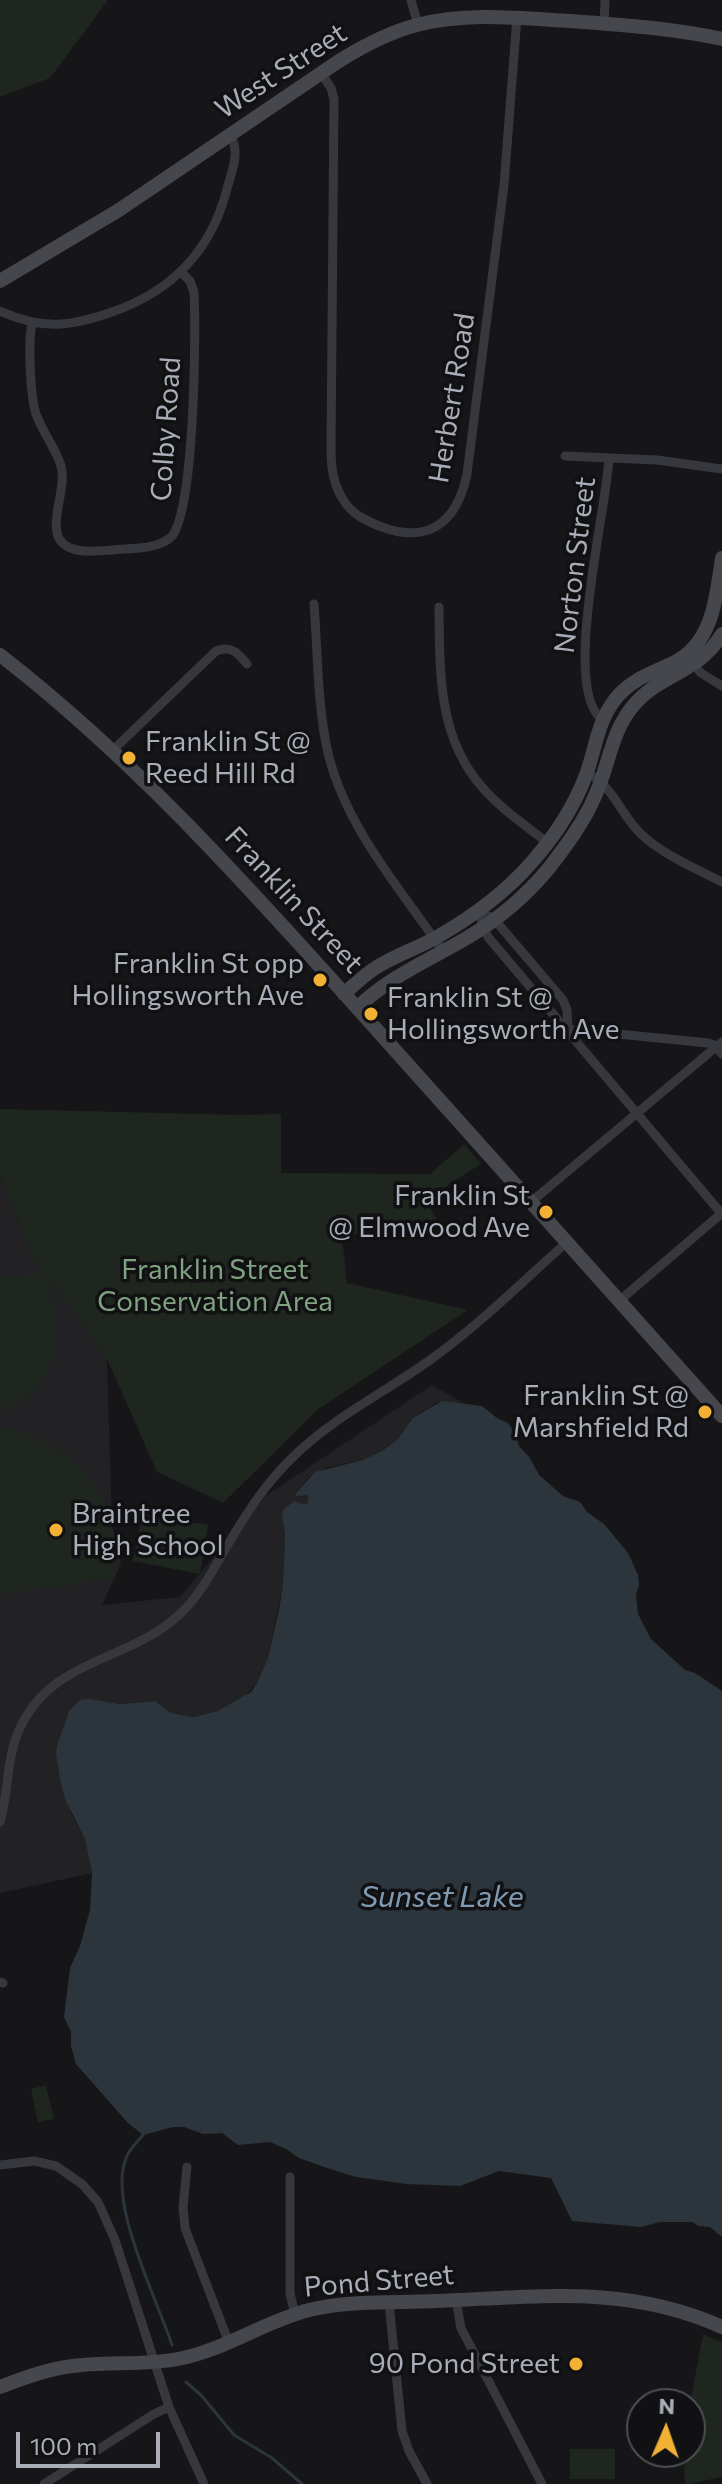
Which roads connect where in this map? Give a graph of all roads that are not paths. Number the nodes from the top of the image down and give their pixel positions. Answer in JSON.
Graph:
{"nodes":[{"id":1,"x":411,"y":0,"type":"edge"},
{"id":2,"x":605,"y":0,"type":"edge"},
{"id":3,"x":517,"y":17,"type":"junction"},
{"id":4,"x":604,"y":24,"type":"junction"},
{"id":5,"x":418,"y":25,"type":"junction"},
{"id":6,"x":722,"y":39,"type":"edge"},
{"id":7,"x":321,"y":73,"type":"junction"},
{"id":8,"x":231,"y":136,"type":"junction"},
{"id":9,"x":181,"y":272,"type":"junction"},
{"id":10,"x":0,"y":281,"type":"edge"},
{"id":11,"x":0,"y":311,"type":"edge"},
{"id":12,"x":32,"y":323,"type":"junction"},
{"id":13,"x":565,"y":456,"type":"dead end"},
{"id":14,"x":609,"y":458,"type":"junction"},
{"id":15,"x":722,"y":469,"type":"edge"},
{"id":16,"x":722,"y":558,"type":"edge"},
{"id":17,"x":722,"y":566,"type":"edge"},
{"id":18,"x":314,"y":604,"type":"dead end"},
{"id":19,"x":439,"y":607,"type":"dead end"},
{"id":20,"x":722,"y":634,"type":"edge"},
{"id":21,"x":0,"y":655,"type":"edge"},
{"id":22,"x":690,"y":660,"type":"junction"},
{"id":23,"x":247,"y":664,"type":"dead end"},
{"id":24,"x":722,"y":686,"type":"edge"},
{"id":25,"x":622,"y":692,"type":"junction"},
{"id":26,"x":635,"y":703,"type":"junction"},
{"id":27,"x":602,"y":719,"type":"junction"},
{"id":28,"x":113,"y":750,"type":"junction"},
{"id":29,"x":587,"y":773,"type":"junction"},
{"id":30,"x":601,"y":781,"type":"junction"},
{"id":31,"x":551,"y":838,"type":"junction"},
{"id":32,"x":568,"y":842,"type":"junction"},
{"id":33,"x":722,"y":882,"type":"edge"},
{"id":34,"x":479,"y":911,"type":"junction"},
{"id":35,"x":488,"y":924,"type":"junction"},
{"id":36,"x":439,"y":945,"type":"junction"},
{"id":37,"x":344,"y":994,"type":"junction"},
{"id":38,"x":357,"y":1008,"type":"junction"},
{"id":39,"x":568,"y":1029,"type":"junction"},
{"id":40,"x":720,"y":1048,"type":"edge"},
{"id":41,"x":638,"y":1112,"type":"junction"},
{"id":42,"x":531,"y":1202,"type":"junction"},
{"id":43,"x":722,"y":1213,"type":"edge"},
{"id":44,"x":567,"y":1242,"type":"junction"},
{"id":45,"x":619,"y":1301,"type":"junction"},
{"id":46,"x":721,"y":1413,"type":"edge"},
{"id":47,"x":0,"y":1822,"type":"edge"},
{"id":48,"x":0,"y":2165,"type":"edge"},
{"id":49,"x":187,"y":2167,"type":"dead end"},
{"id":50,"x":290,"y":2177,"type":"dead end"},
{"id":51,"x":456,"y":2300,"type":"junction"},
{"id":52,"x":389,"y":2303,"type":"junction"},
{"id":53,"x":295,"y":2315,"type":"junction"},
{"id":54,"x":722,"y":2327,"type":"edge"},
{"id":55,"x":229,"y":2343,"type":"junction"},
{"id":56,"x":154,"y":2362,"type":"junction"},
{"id":57,"x":0,"y":2387,"type":"edge"},
{"id":58,"x":169,"y":2407,"type":"junction"},
{"id":59,"x":44,"y":2484,"type":"edge"},
{"id":60,"x":204,"y":2484,"type":"edge"},
{"id":61,"x":427,"y":2484,"type":"edge"},
{"id":62,"x":542,"y":2484,"type":"edge"}],
"edges":[{"from":1,"to":5,"type":"street"},
{"from":2,"to":4,"type":"street"},
{"from":3,"to":4,"type":"street","name":"West Street"},
{"from":3,"to":5,"type":"street","name":"West Street"},
{"from":3,"to":7,"type":"street","name":"Herbert Road"},
{"from":4,"to":6,"type":"street","name":"West Street"},
{"from":5,"to":7,"type":"street","name":"West Street"},
{"from":7,"to":8,"type":"street","name":"West Street"},
{"from":8,"to":9,"type":"street"},
{"from":8,"to":10,"type":"street","name":"West Street"},
{"from":9,"to":12,"type":"street"},
{"from":9,"to":12,"type":"street","name":"Colby Road"},
{"from":11,"to":12,"type":"street"},
{"from":13,"to":14,"type":"street"},
{"from":14,"to":15,"type":"street"},
{"from":14,"to":27,"type":"street","name":"Norton Street"},
{"from":16,"to":17,"type":"street"},
{"from":17,"to":22,"type":"street"},
{"from":18,"to":36,"type":"street"},
{"from":19,"to":31,"type":"street"},
{"from":20,"to":22,"type":"street"},
{"from":21,"to":28,"type":"street","name":"Franklin Street"},
{"from":22,"to":24,"type":"street"},
{"from":22,"to":25,"type":"street"},
{"from":22,"to":26,"type":"street"},
{"from":23,"to":28,"type":"street"},
{"from":25,"to":26,"type":"street"},
{"from":25,"to":27,"type":"street"},
{"from":26,"to":30,"type":"street"},
{"from":27,"to":29,"type":"street"},
{"from":28,"to":37,"type":"street","name":"Franklin Street"},
{"from":29,"to":30,"type":"street"},
{"from":29,"to":31,"type":"street"},
{"from":30,"to":32,"type":"street"},
{"from":30,"to":33,"type":"street"},
{"from":31,"to":32,"type":"street"},
{"from":31,"to":34,"type":"street"},
{"from":32,"to":35,"type":"street"},
{"from":34,"to":35,"type":"street"},
{"from":34,"to":36,"type":"street"},
{"from":35,"to":36,"type":"street"},
{"from":35,"to":39,"type":"street"},
{"from":35,"to":39,"type":"street"},
{"from":36,"to":37,"type":"street"},
{"from":36,"to":38,"type":"street"},
{"from":37,"to":38,"type":"street","name":"Franklin Street"},
{"from":38,"to":42,"type":"street","name":"Franklin Street"},
{"from":39,"to":40,"type":"street"},
{"from":39,"to":41,"type":"street"},
{"from":40,"to":41,"type":"street"},
{"from":41,"to":42,"type":"street"},
{"from":41,"to":43,"type":"street"},
{"from":42,"to":44,"type":"street","name":"Franklin Street"},
{"from":43,"to":45,"type":"street"},
{"from":44,"to":45,"type":"street","name":"Franklin Street"},
{"from":44,"to":47,"type":"street"},
{"from":45,"to":46,"type":"street","name":"Franklin Street"},
{"from":48,"to":56,"type":"street"},
{"from":49,"to":55,"type":"street"},
{"from":50,"to":53,"type":"street"},
{"from":51,"to":52,"type":"street","name":"Pond Street"},
{"from":51,"to":54,"type":"street","name":"Pond Street"},
{"from":51,"to":62,"type":"street"},
{"from":52,"to":53,"type":"street","name":"Pond Street"},
{"from":52,"to":61,"type":"street"},
{"from":53,"to":55,"type":"street","name":"Pond Street"},
{"from":55,"to":56,"type":"street","name":"Pond Street"},
{"from":56,"to":57,"type":"street","name":"Pond Street"},
{"from":56,"to":58,"type":"street"},
{"from":58,"to":59,"type":"street"},
{"from":58,"to":60,"type":"street"}]}
